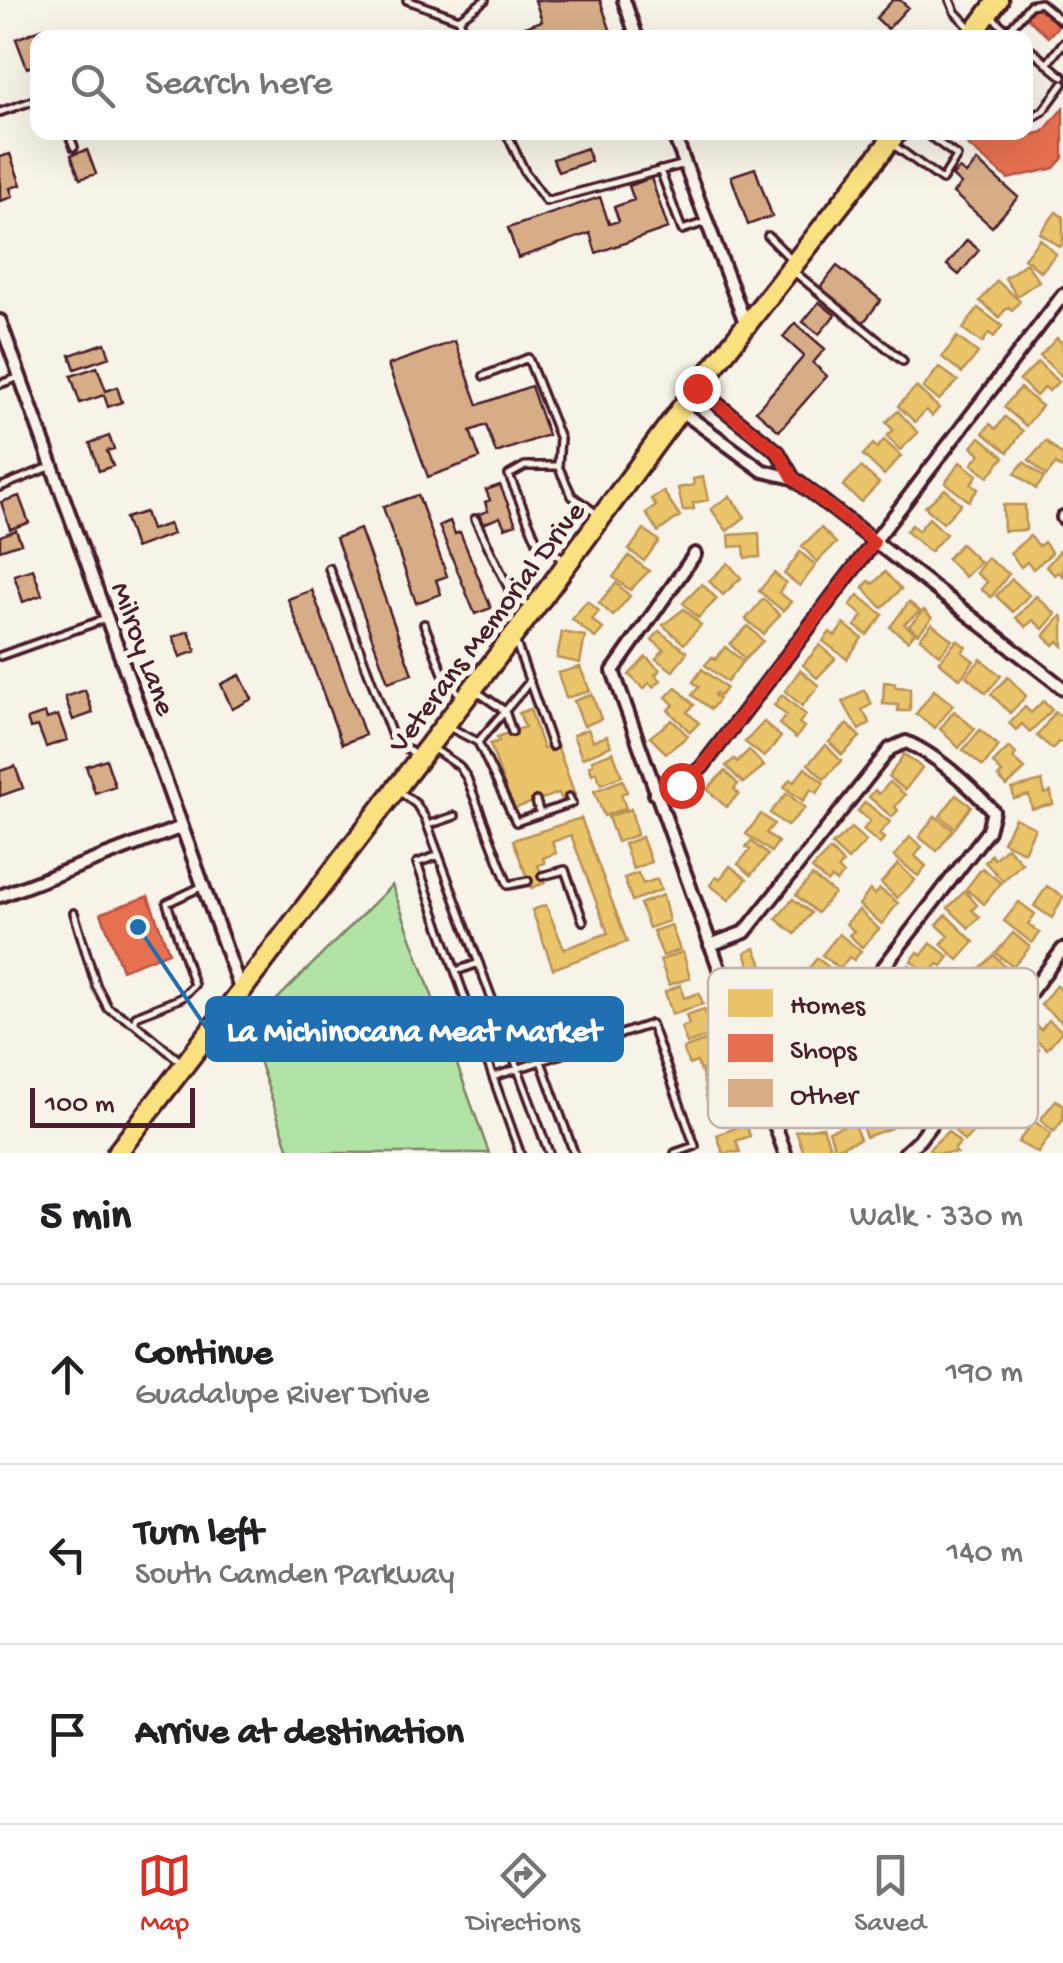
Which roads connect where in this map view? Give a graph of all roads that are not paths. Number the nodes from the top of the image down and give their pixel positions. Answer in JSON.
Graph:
{"nodes":[{"id":1,"x":407,"y":0,"type":"edge"},
{"id":2,"x":486,"y":0,"type":"edge"},
{"id":3,"x":624,"y":0,"type":"edge"},
{"id":4,"x":950,"y":0,"type":"edge"},
{"id":5,"x":993,"y":7,"type":"edge"},
{"id":6,"x":459,"y":19,"type":"junction"},
{"id":7,"x":1063,"y":22,"type":"edge"},
{"id":8,"x":463,"y":30,"type":"edge"},
{"id":9,"x":635,"y":30,"type":"edge"},
{"id":10,"x":968,"y":30,"type":"edge"},
{"id":11,"x":976,"y":30,"type":"edge"},
{"id":12,"x":1007,"y":30,"type":"edge"},
{"id":13,"x":1009,"y":30,"type":"edge"},
{"id":14,"x":1063,"y":43,"type":"edge"},
{"id":15,"x":1033,"y":52,"type":"edge"},
{"id":16,"x":1047,"y":64,"type":"junction"},
{"id":17,"x":1063,"y":81,"type":"edge"},
{"id":18,"x":30,"y":102,"type":"edge"},
{"id":19,"x":0,"y":112,"type":"edge"},
{"id":20,"x":1033,"y":117,"type":"edge"},
{"id":21,"x":71,"y":140,"type":"edge"},
{"id":22,"x":510,"y":140,"type":"edge"},
{"id":23,"x":676,"y":140,"type":"edge"},
{"id":24,"x":891,"y":140,"type":"edge"},
{"id":25,"x":895,"y":140,"type":"edge"},
{"id":26,"x":934,"y":140,"type":"edge"},
{"id":27,"x":74,"y":147,"type":"dead end"},
{"id":28,"x":684,"y":164,"type":"junction"},
{"id":29,"x":660,"y":170,"type":"junction"},
{"id":30,"x":706,"y":222,"type":"junction"},
{"id":31,"x":768,"y":236,"type":"dead end"},
{"id":32,"x":793,"y":266,"type":"junction"},
{"id":33,"x":1063,"y":295,"type":"edge"},
{"id":34,"x":746,"y":325,"type":"junction"},
{"id":35,"x":1,"y":326,"type":"edge"},
{"id":36,"x":903,"y":361,"type":"dead end"},
{"id":37,"x":484,"y":376,"type":"dead end"},
{"id":38,"x":20,"y":377,"type":"junction"},
{"id":39,"x":0,"y":384,"type":"edge"},
{"id":40,"x":697,"y":388,"type":"junction"},
{"id":41,"x":680,"y":410,"type":"junction"},
{"id":42,"x":53,"y":466,"type":"junction"},
{"id":43,"x":558,"y":466,"type":"junction"},
{"id":44,"x":793,"y":478,"type":"junction"},
{"id":45,"x":0,"y":487,"type":"edge"},
{"id":46,"x":602,"y":517,"type":"junction"},
{"id":47,"x":475,"y":519,"type":"dead end"},
{"id":48,"x":874,"y":542,"type":"junction"},
{"id":49,"x":695,"y":554,"type":"dead end"},
{"id":50,"x":568,"y":562,"type":"junction"},
{"id":51,"x":329,"y":568,"type":"dead end"},
{"id":52,"x":533,"y":610,"type":"junction"},
{"id":53,"x":108,"y":618,"type":"junction"},
{"id":54,"x":424,"y":624,"type":"dead end"},
{"id":55,"x":512,"y":636,"type":"junction"},
{"id":56,"x":0,"y":656,"type":"edge"},
{"id":57,"x":530,"y":681,"type":"junction"},
{"id":58,"x":1063,"y":688,"type":"edge"},
{"id":59,"x":468,"y":694,"type":"junction"},
{"id":60,"x":505,"y":711,"type":"junction"},
{"id":61,"x":444,"y":725,"type":"junction"},
{"id":62,"x":512,"y":732,"type":"dead end"},
{"id":63,"x":478,"y":742,"type":"junction"},
{"id":64,"x":552,"y":746,"type":"dead end"},
{"id":65,"x":424,"y":752,"type":"junction"},
{"id":66,"x":396,"y":788,"type":"junction"},
{"id":67,"x":655,"y":794,"type":"junction"},
{"id":68,"x":570,"y":800,"type":"dead end"},
{"id":69,"x":536,"y":801,"type":"dead end"},
{"id":70,"x":540,"y":814,"type":"junction"},
{"id":71,"x":456,"y":816,"type":"dead end"},
{"id":72,"x":182,"y":826,"type":"junction"},
{"id":73,"x":428,"y":826,"type":"junction"},
{"id":74,"x":439,"y":855,"type":"junction"},
{"id":75,"x":542,"y":876,"type":"dead end"},
{"id":76,"x":528,"y":881,"type":"dead end"},
{"id":77,"x":204,"y":886,"type":"junction"},
{"id":78,"x":0,"y":896,"type":"edge"},
{"id":79,"x":74,"y":913,"type":"dead end"},
{"id":80,"x":583,"y":921,"type":"dead end"},
{"id":81,"x":710,"y":945,"type":"junction"},
{"id":82,"x":1063,"y":950,"type":"edge"},
{"id":83,"x":479,"y":963,"type":"junction"},
{"id":84,"x":718,"y":968,"type":"edge"},
{"id":85,"x":883,"y":968,"type":"edge"},
{"id":86,"x":456,"y":971,"type":"junction"},
{"id":87,"x":1038,"y":983,"type":"edge"},
{"id":88,"x":241,"y":992,"type":"junction"},
{"id":89,"x":134,"y":1023,"type":"junction"},
{"id":90,"x":541,"y":1061,"type":"junction"},
{"id":91,"x":185,"y":1065,"type":"junction"},
{"id":92,"x":518,"y":1069,"type":"junction"},
{"id":93,"x":493,"y":1076,"type":"junction"},
{"id":94,"x":776,"y":1128,"type":"edge"},
{"id":95,"x":928,"y":1128,"type":"edge"},
{"id":96,"x":117,"y":1153,"type":"edge"},
{"id":97,"x":520,"y":1153,"type":"edge"},
{"id":98,"x":549,"y":1153,"type":"edge"},
{"id":99,"x":574,"y":1153,"type":"edge"},
{"id":100,"x":675,"y":1153,"type":"edge"},
{"id":101,"x":785,"y":1153,"type":"edge"},
{"id":102,"x":905,"y":1153,"type":"edge"}],
"edges":[{"from":1,"to":6,"type":"lane"},
{"from":2,"to":6,"type":"lane"},
{"from":3,"to":9,"type":"street"},
{"from":4,"to":10,"type":"lane"},
{"from":5,"to":11,"type":"main road"},
{"from":5,"to":12,"type":"lane"},
{"from":6,"to":8,"type":"lane"},
{"from":7,"to":13,"type":"lane"},
{"from":14,"to":16,"type":"lane"},
{"from":15,"to":16,"type":"lane"},
{"from":16,"to":17,"type":"lane"},
{"from":17,"to":20,"type":"lane"},
{"from":18,"to":19,"type":"lane"},
{"from":21,"to":27,"type":"lane"},
{"from":22,"to":29,"type":"lane"},
{"from":23,"to":28,"type":"street"},
{"from":24,"to":32,"type":"main road","name":"Veterans Memorial Drive"},
{"from":25,"to":26,"type":"lane"},
{"from":28,"to":29,"type":"lane"},
{"from":28,"to":30,"type":"street"},
{"from":29,"to":30,"type":"lane"},
{"from":30,"to":34,"type":"street"},
{"from":31,"to":32,"type":"lane"},
{"from":32,"to":34,"type":"main road","name":"Veterans Memorial Drive"},
{"from":32,"to":36,"type":"lane"},
{"from":33,"to":48,"type":"street"},
{"from":34,"to":40,"type":"main road","name":"Veterans Memorial Drive"},
{"from":35,"to":38,"type":"street","name":"Milroy Lane"},
{"from":37,"to":43,"type":"lane"},
{"from":38,"to":39,"type":"lane"},
{"from":38,"to":42,"type":"street","name":"Milroy Lane"},
{"from":40,"to":41,"type":"main road","name":"Veterans Memorial Drive"},
{"from":40,"to":44,"type":"street"},
{"from":41,"to":44,"type":"street"},
{"from":41,"to":46,"type":"main road","name":"Veterans Memorial Drive"},
{"from":42,"to":45,"type":"lane"},
{"from":42,"to":53,"type":"street","name":"Milroy Lane"},
{"from":43,"to":46,"type":"lane"},
{"from":43,"to":50,"type":"lane"},
{"from":44,"to":48,"type":"street"},
{"from":46,"to":50,"type":"main road","name":"Veterans Memorial Drive"},
{"from":47,"to":52,"type":"lane"},
{"from":48,"to":58,"type":"street"},
{"from":48,"to":67,"type":"street"},
{"from":49,"to":67,"type":"street"},
{"from":50,"to":52,"type":"main road","name":"Veterans Memorial Drive"},
{"from":51,"to":65,"type":"lane"},
{"from":52,"to":55,"type":"main road","name":"Veterans Memorial Drive"},
{"from":53,"to":56,"type":"lane"},
{"from":53,"to":72,"type":"street","name":"Milroy Lane"},
{"from":54,"to":59,"type":"lane"},
{"from":55,"to":57,"type":"lane"},
{"from":55,"to":59,"type":"main road","name":"Veterans Memorial Drive"},
{"from":57,"to":60,"type":"lane"},
{"from":57,"to":64,"type":"lane"},
{"from":59,"to":60,"type":"lane"},
{"from":59,"to":61,"type":"main road","name":"Veterans Memorial Drive"},
{"from":60,"to":62,"type":"lane"},
{"from":60,"to":63,"type":"lane"},
{"from":61,"to":63,"type":"lane"},
{"from":61,"to":65,"type":"main road","name":"Veterans Memorial Drive"},
{"from":63,"to":70,"type":"lane"},
{"from":65,"to":66,"type":"main road","name":"Veterans Memorial Drive"},
{"from":65,"to":76,"type":"lane"},
{"from":66,"to":73,"type":"lane"},
{"from":66,"to":88,"type":"main road","name":"Veterans Memorial Drive"},
{"from":67,"to":81,"type":"street"},
{"from":68,"to":70,"type":"lane"},
{"from":69,"to":70,"type":"lane"},
{"from":71,"to":73,"type":"lane"},
{"from":72,"to":77,"type":"street","name":"Milroy Lane"},
{"from":72,"to":78,"type":"street"},
{"from":73,"to":74,"type":"lane"},
{"from":74,"to":83,"type":"lane"},
{"from":74,"to":86,"type":"lane"},
{"from":75,"to":80,"type":"lane"},
{"from":77,"to":88,"type":"street","name":"Milroy Lane"},
{"from":77,"to":89,"type":"lane"},
{"from":79,"to":89,"type":"lane"},
{"from":81,"to":84,"type":"street"},
{"from":81,"to":85,"type":"street"},
{"from":82,"to":87,"type":"street"},
{"from":83,"to":86,"type":"lane"},
{"from":83,"to":92,"type":"lane"},
{"from":86,"to":93,"type":"lane"},
{"from":88,"to":91,"type":"main road","name":"Veterans Memorial Drive"},
{"from":89,"to":91,"type":"lane"},
{"from":90,"to":92,"type":"lane"},
{"from":90,"to":99,"type":"lane"},
{"from":90,"to":100,"type":"lane"},
{"from":91,"to":96,"type":"main road","name":"Veterans Memorial Drive"},
{"from":92,"to":93,"type":"lane"},
{"from":92,"to":98,"type":"lane"},
{"from":93,"to":97,"type":"lane"},
{"from":94,"to":101,"type":"street"},
{"from":95,"to":102,"type":"street"}]}
